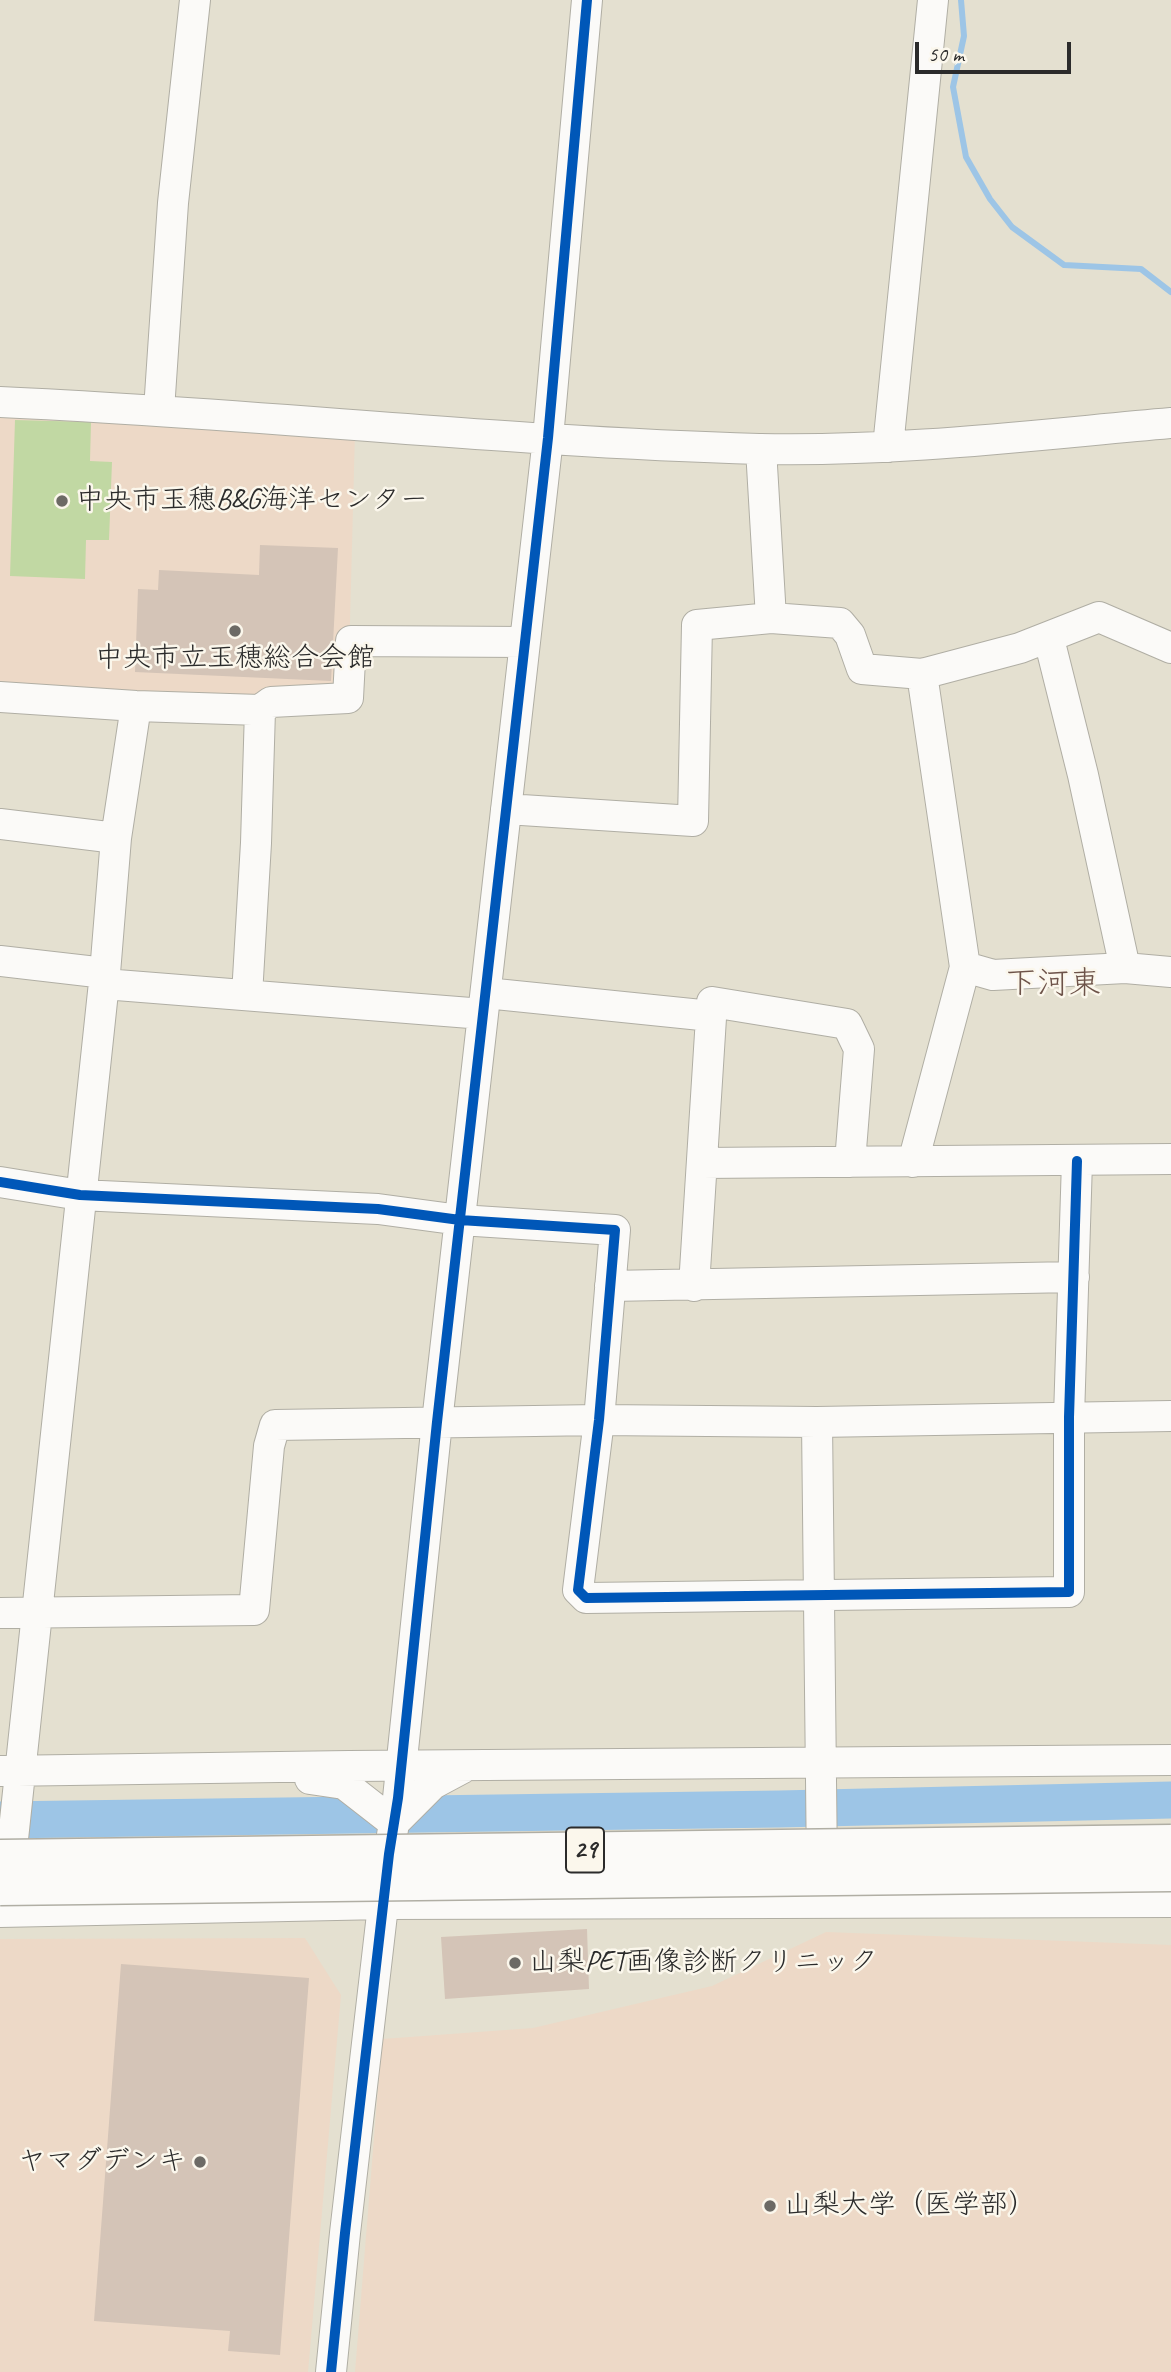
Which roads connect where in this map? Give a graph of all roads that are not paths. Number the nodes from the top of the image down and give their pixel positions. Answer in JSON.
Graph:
{"nodes":[{"id":1,"x":195,"y":0,"type":"edge"},
{"id":2,"x":587,"y":0,"type":"edge"},
{"id":3,"x":933,"y":0,"type":"edge"},
{"id":4,"x":1,"y":405,"type":"edge"},
{"id":5,"x":159,"y":410,"type":"junction"},
{"id":6,"x":1171,"y":423,"type":"edge"},
{"id":7,"x":548,"y":438,"type":"junction"},
{"id":8,"x":888,"y":447,"type":"junction"},
{"id":9,"x":761,"y":449,"type":"junction"},
{"id":10,"x":771,"y":618,"type":"junction"},
{"id":11,"x":1049,"y":639,"type":"junction"},
{"id":12,"x":525,"y":642,"type":"junction"},
{"id":13,"x":1171,"y":648,"type":"edge"},
{"id":14,"x":922,"y":674,"type":"junction"},
{"id":15,"x":0,"y":696,"type":"edge"},
{"id":16,"x":136,"y":706,"type":"junction"},
{"id":17,"x":260,"y":710,"type":"junction"},
{"id":18,"x":506,"y":809,"type":"junction"},
{"id":19,"x":0,"y":824,"type":"edge"},
{"id":20,"x":116,"y":838,"type":"junction"},
{"id":21,"x":0,"y":961,"type":"edge"},
{"id":22,"x":965,"y":967,"type":"junction"},
{"id":23,"x":1125,"y":968,"type":"junction"},
{"id":24,"x":1171,"y":972,"type":"edge"},
{"id":25,"x":105,"y":979,"type":"junction"},
{"id":26,"x":247,"y":995,"type":"junction"},
{"id":27,"x":484,"y":1003,"type":"junction"},
{"id":28,"x":711,"y":1016,"type":"junction"},
{"id":29,"x":1171,"y":1158,"type":"edge"},
{"id":30,"x":1077,"y":1161,"type":"junction"},
{"id":31,"x":850,"y":1162,"type":"junction"},
{"id":32,"x":913,"y":1162,"type":"junction"},
{"id":33,"x":702,"y":1163,"type":"junction"},
{"id":34,"x":0,"y":1182,"type":"edge"},
{"id":35,"x":80,"y":1195,"type":"junction"},
{"id":36,"x":460,"y":1220,"type":"junction"},
{"id":37,"x":1074,"y":1277,"type":"junction"},
{"id":38,"x":610,"y":1286,"type":"junction"},
{"id":39,"x":694,"y":1286,"type":"junction"},
{"id":40,"x":1171,"y":1416,"type":"edge"},
{"id":41,"x":1069,"y":1417,"type":"junction"},
{"id":42,"x":599,"y":1420,"type":"junction"},
{"id":43,"x":437,"y":1422,"type":"junction"},
{"id":44,"x":817,"y":1422,"type":"junction"},
{"id":45,"x":819,"y":1594,"type":"junction"},
{"id":46,"x":38,"y":1613,"type":"junction"},
{"id":47,"x":0,"y":1614,"type":"edge"},
{"id":48,"x":1171,"y":1760,"type":"edge"},
{"id":49,"x":820,"y":1763,"type":"junction"},
{"id":50,"x":401,"y":1765,"type":"junction"},
{"id":51,"x":468,"y":1766,"type":"junction"},
{"id":52,"x":216,"y":1768,"type":"junction"},
{"id":53,"x":11,"y":1771,"type":"edge"},
{"id":54,"x":399,"y":1820,"type":"junction"},
{"id":55,"x":1171,"y":1844,"type":"edge"},
{"id":56,"x":7,"y":1849,"type":"edge"},
{"id":57,"x":1171,"y":1872,"type":"edge"},
{"id":58,"x":1171,"y":1902,"type":"edge"},
{"id":59,"x":5,"y":1903,"type":"edge"},
{"id":60,"x":823,"y":1903,"type":"junction"},
{"id":61,"x":384,"y":1904,"type":"junction"},
{"id":62,"x":317,"y":1905,"type":"junction"},
{"id":63,"x":505,"y":1905,"type":"junction"},
{"id":64,"x":331,"y":2372,"type":"edge"}],
"edges":[{"from":1,"to":5,"type":"street"},
{"from":2,"to":7,"type":"street"},
{"from":3,"to":8,"type":"street"},
{"from":4,"to":5,"type":"street"},
{"from":5,"to":7,"type":"street"},
{"from":6,"to":8,"type":"street"},
{"from":7,"to":9,"type":"street"},
{"from":7,"to":12,"type":"street"},
{"from":8,"to":9,"type":"street"},
{"from":9,"to":10,"type":"street"},
{"from":10,"to":14,"type":"street"},
{"from":10,"to":18,"type":"street"},
{"from":11,"to":13,"type":"street"},
{"from":11,"to":14,"type":"street"},
{"from":11,"to":23,"type":"street"},
{"from":12,"to":17,"type":"street"},
{"from":12,"to":18,"type":"street"},
{"from":14,"to":22,"type":"street"},
{"from":15,"to":16,"type":"street"},
{"from":16,"to":17,"type":"street"},
{"from":16,"to":20,"type":"street"},
{"from":17,"to":26,"type":"street"},
{"from":18,"to":27,"type":"street"},
{"from":19,"to":20,"type":"street"},
{"from":20,"to":25,"type":"street"},
{"from":21,"to":25,"type":"street"},
{"from":22,"to":23,"type":"street"},
{"from":22,"to":32,"type":"street"},
{"from":23,"to":24,"type":"street"},
{"from":25,"to":26,"type":"street"},
{"from":25,"to":35,"type":"street"},
{"from":26,"to":27,"type":"street"},
{"from":27,"to":28,"type":"street"},
{"from":27,"to":36,"type":"street"},
{"from":28,"to":31,"type":"street"},
{"from":28,"to":33,"type":"street"},
{"from":29,"to":30,"type":"street"},
{"from":30,"to":32,"type":"street"},
{"from":30,"to":37,"type":"street"},
{"from":31,"to":32,"type":"street"},
{"from":31,"to":33,"type":"street"},
{"from":33,"to":39,"type":"street"},
{"from":34,"to":35,"type":"street"},
{"from":35,"to":36,"type":"street"},
{"from":35,"to":46,"type":"street"},
{"from":36,"to":38,"type":"street"},
{"from":36,"to":43,"type":"street"},
{"from":37,"to":39,"type":"street"},
{"from":37,"to":41,"type":"street"},
{"from":38,"to":39,"type":"street"},
{"from":38,"to":42,"type":"street"},
{"from":40,"to":41,"type":"street"},
{"from":41,"to":44,"type":"street"},
{"from":41,"to":45,"type":"street"},
{"from":42,"to":43,"type":"street"},
{"from":42,"to":44,"type":"street"},
{"from":42,"to":45,"type":"street"},
{"from":43,"to":46,"type":"street"},
{"from":43,"to":50,"type":"street"},
{"from":44,"to":45,"type":"street"},
{"from":45,"to":49,"type":"street"},
{"from":46,"to":47,"type":"street"},
{"from":46,"to":53,"type":"street"},
{"from":48,"to":49,"type":"street"},
{"from":49,"to":51,"type":"street"},
{"from":49,"to":60,"type":"street"},
{"from":50,"to":51,"type":"street"},
{"from":50,"to":52,"type":"street"},
{"from":50,"to":54,"type":"street"},
{"from":51,"to":54,"type":"street"},
{"from":52,"to":53,"type":"street"},
{"from":52,"to":54,"type":"street"},
{"from":53,"to":56,"type":"street"},
{"from":54,"to":61,"type":"street"},
{"from":54,"to":62,"type":"street"},
{"from":54,"to":63,"type":"street"},
{"from":55,"to":56,"type":"highway","number":"29","bridge":true},
{"from":56,"to":59,"type":"street"},
{"from":57,"to":59,"type":"highway","number":"29","bridge":true},
{"from":58,"to":60,"type":"street"},
{"from":59,"to":62,"type":"street"},
{"from":60,"to":63,"type":"street"},
{"from":61,"to":62,"type":"street"},
{"from":61,"to":63,"type":"street"},
{"from":61,"to":64,"type":"street"}]}
